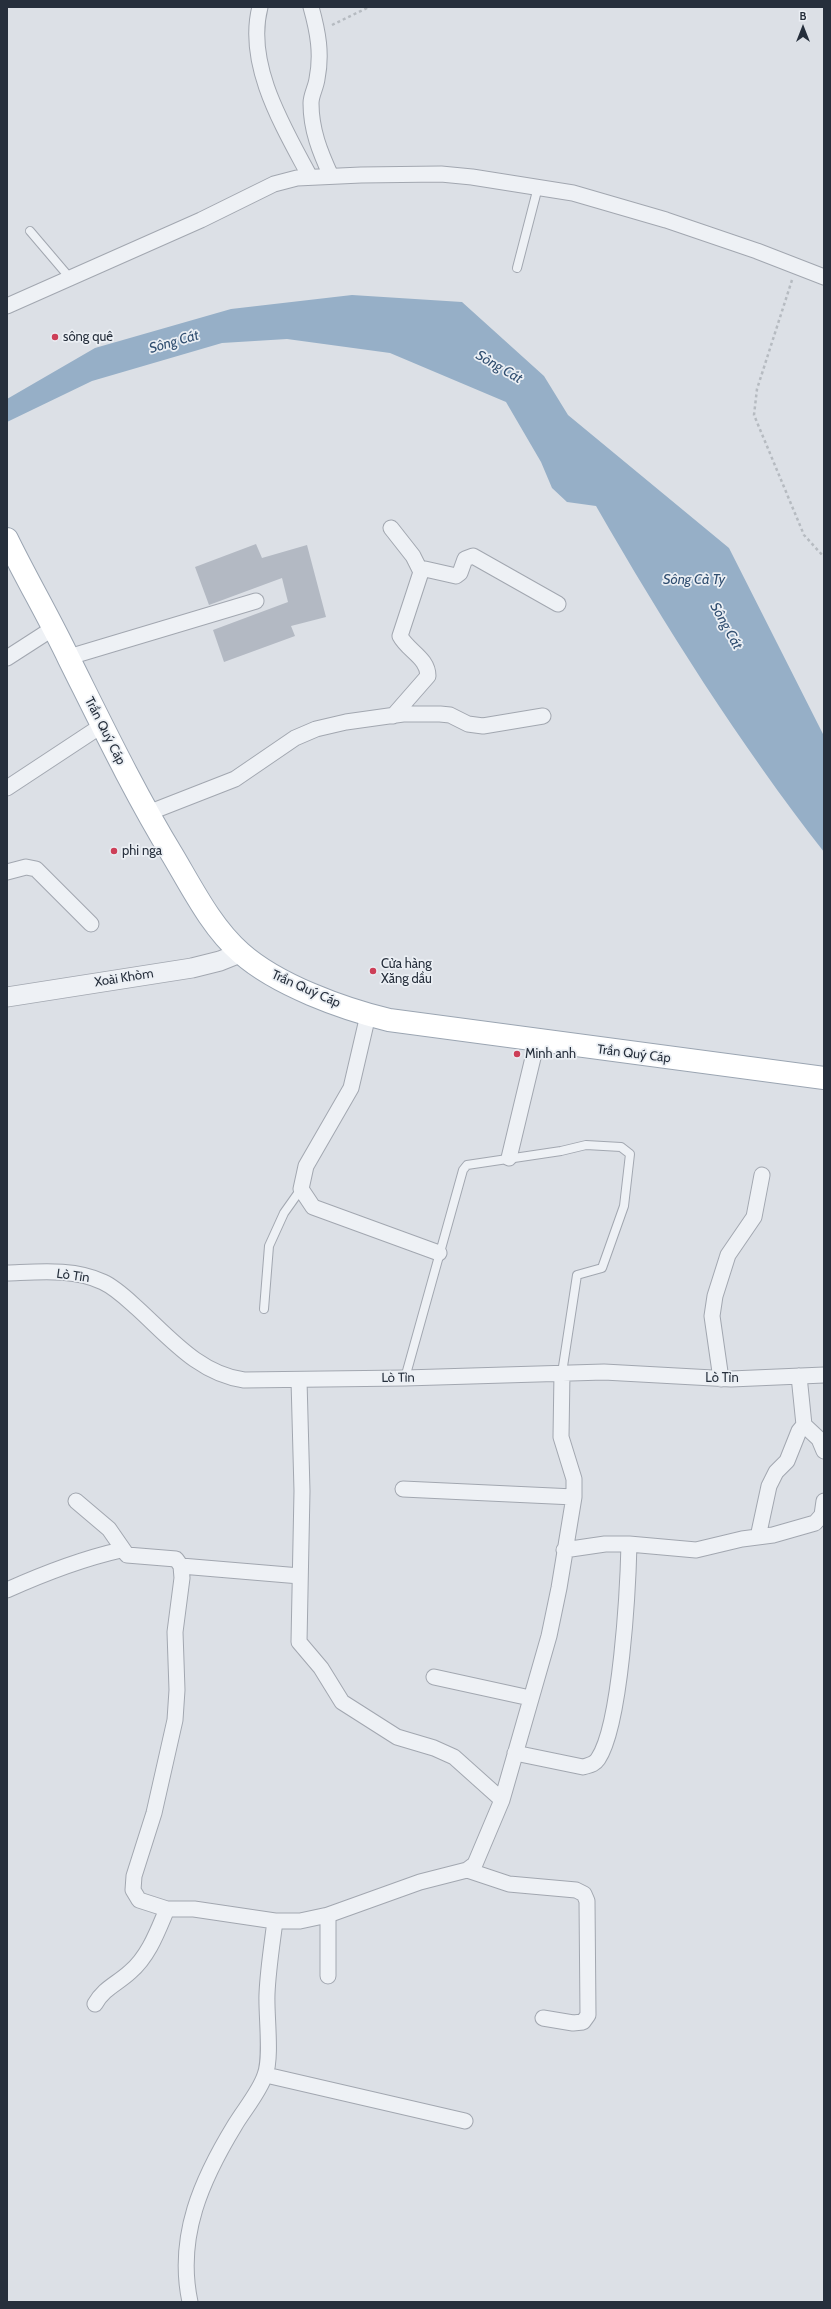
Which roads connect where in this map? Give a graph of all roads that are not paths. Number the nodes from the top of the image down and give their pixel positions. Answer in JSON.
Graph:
{"nodes":[{"id":1,"x":260,"y":7,"type":"edge"},
{"id":2,"x":311,"y":7,"type":"edge"},
{"id":3,"x":331,"y":176,"type":"junction"},
{"id":4,"x":310,"y":177,"type":"junction"},
{"id":5,"x":538,"y":187,"type":"junction"},
{"id":6,"x":30,"y":231,"type":"dead end"},
{"id":7,"x":517,"y":268,"type":"dead end"},
{"id":8,"x":824,"y":277,"type":"edge"},
{"id":9,"x":70,"y":278,"type":"junction"},
{"id":10,"x":7,"y":306,"type":"edge"},
{"id":11,"x":391,"y":528,"type":"dead end"},
{"id":12,"x":7,"y":539,"type":"edge"},
{"id":13,"x":421,"y":572,"type":"junction"},
{"id":14,"x":256,"y":601,"type":"dead end"},
{"id":15,"x":558,"y":604,"type":"dead end"},
{"id":16,"x":52,"y":629,"type":"junction"},
{"id":17,"x":68,"y":657,"type":"junction"},
{"id":18,"x":7,"y":658,"type":"edge"},
{"id":19,"x":393,"y":716,"type":"junction"},
{"id":20,"x":543,"y":716,"type":"dead end"},
{"id":21,"x":101,"y":726,"type":"junction"},
{"id":22,"x":9,"y":785,"type":"edge"},
{"id":23,"x":148,"y":813,"type":"junction"},
{"id":24,"x":7,"y":872,"type":"edge"},
{"id":25,"x":91,"y":924,"type":"dead end"},
{"id":26,"x":240,"y":953,"type":"junction"},
{"id":27,"x":7,"y":997,"type":"edge"},
{"id":28,"x":368,"y":1015,"type":"junction"},
{"id":29,"x":537,"y":1041,"type":"junction"},
{"id":30,"x":824,"y":1078,"type":"edge"},
{"id":31,"x":509,"y":1158,"type":"junction"},
{"id":32,"x":762,"y":1175,"type":"dead end"},
{"id":33,"x":301,"y":1189,"type":"junction"},
{"id":34,"x":439,"y":1252,"type":"junction"},
{"id":35,"x":7,"y":1273,"type":"edge"},
{"id":36,"x":264,"y":1309,"type":"dead end"},
{"id":37,"x":562,"y":1373,"type":"junction"},
{"id":38,"x":824,"y":1375,"type":"edge"},
{"id":39,"x":799,"y":1376,"type":"junction"},
{"id":40,"x":405,"y":1378,"type":"junction"},
{"id":41,"x":721,"y":1379,"type":"junction"},
{"id":42,"x":299,"y":1380,"type":"junction"},
{"id":43,"x":804,"y":1425,"type":"junction"},
{"id":44,"x":824,"y":1451,"type":"edge"},
{"id":45,"x":403,"y":1489,"type":"dead end"},
{"id":46,"x":574,"y":1497,"type":"junction"},
{"id":47,"x":824,"y":1501,"type":"edge"},
{"id":48,"x":76,"y":1502,"type":"dead end"},
{"id":49,"x":758,"y":1537,"type":"junction"},
{"id":50,"x":629,"y":1544,"type":"junction"},
{"id":51,"x":121,"y":1550,"type":"junction"},
{"id":52,"x":564,"y":1550,"type":"junction"},
{"id":53,"x":181,"y":1566,"type":"junction"},
{"id":54,"x":300,"y":1576,"type":"junction"},
{"id":55,"x":7,"y":1590,"type":"edge"},
{"id":56,"x":434,"y":1677,"type":"dead end"},
{"id":57,"x":530,"y":1698,"type":"junction"},
{"id":58,"x":515,"y":1753,"type":"junction"},
{"id":59,"x":502,"y":1800,"type":"junction"},
{"id":60,"x":467,"y":1870,"type":"junction"},
{"id":61,"x":167,"y":1909,"type":"junction"},
{"id":62,"x":328,"y":1915,"type":"junction"},
{"id":63,"x":275,"y":1921,"type":"junction"},
{"id":64,"x":328,"y":1976,"type":"dead end"},
{"id":65,"x":94,"y":2004,"type":"dead end"},
{"id":66,"x":543,"y":2018,"type":"dead end"},
{"id":67,"x":266,"y":2075,"type":"junction"},
{"id":68,"x":466,"y":2121,"type":"dead end"},
{"id":69,"x":190,"y":2302,"type":"edge"}],
"edges":[{"from":1,"to":4,"type":"street"},
{"from":2,"to":3,"type":"street"},
{"from":3,"to":4,"type":"street"},
{"from":3,"to":5,"type":"street"},
{"from":4,"to":9,"type":"street"},
{"from":5,"to":7,"type":"lane"},
{"from":5,"to":8,"type":"street"},
{"from":6,"to":9,"type":"lane"},
{"from":9,"to":10,"type":"street"},
{"from":11,"to":13,"type":"street"},
{"from":12,"to":16,"type":"main road","name":"Trần Quý Cáp"},
{"from":13,"to":15,"type":"street"},
{"from":13,"to":19,"type":"street"},
{"from":14,"to":17,"type":"street"},
{"from":16,"to":17,"type":"main road","name":"Trần Quý Cáp"},
{"from":16,"to":18,"type":"street"},
{"from":17,"to":21,"type":"main road","name":"Trần Quý Cáp"},
{"from":19,"to":20,"type":"street"},
{"from":19,"to":23,"type":"street"},
{"from":21,"to":22,"type":"street"},
{"from":21,"to":23,"type":"main road","name":"Trần Quý Cáp"},
{"from":23,"to":26,"type":"main road","name":"Trần Quý Cáp"},
{"from":24,"to":25,"type":"street"},
{"from":26,"to":27,"type":"street","name":"Xoài Khòm"},
{"from":26,"to":28,"type":"main road","name":"Trần Quý Cáp"},
{"from":28,"to":29,"type":"main road","name":"Trần Quý Cáp"},
{"from":28,"to":33,"type":"street"},
{"from":29,"to":30,"type":"main road","name":"Trần Quý Cáp"},
{"from":29,"to":31,"type":"street"},
{"from":31,"to":34,"type":"lane"},
{"from":31,"to":37,"type":"lane"},
{"from":32,"to":41,"type":"street"},
{"from":33,"to":34,"type":"street"},
{"from":33,"to":36,"type":"lane"},
{"from":34,"to":40,"type":"lane"},
{"from":35,"to":42,"type":"street","name":"Lò Tỉn"},
{"from":37,"to":40,"type":"street","name":"Lò Tỉn"},
{"from":37,"to":41,"type":"street","name":"Lò Tỉn"},
{"from":37,"to":46,"type":"street"},
{"from":38,"to":39,"type":"street","name":"Lò Tỉn"},
{"from":39,"to":41,"type":"street","name":"Lò Tỉn"},
{"from":39,"to":43,"type":"street"},
{"from":40,"to":42,"type":"street","name":"Lò Tỉn"},
{"from":42,"to":54,"type":"street"},
{"from":43,"to":44,"type":"street"},
{"from":43,"to":49,"type":"street"},
{"from":45,"to":46,"type":"street"},
{"from":46,"to":52,"type":"street"},
{"from":47,"to":49,"type":"street"},
{"from":48,"to":51,"type":"street"},
{"from":49,"to":50,"type":"street"},
{"from":50,"to":52,"type":"street"},
{"from":50,"to":58,"type":"street"},
{"from":51,"to":53,"type":"street"},
{"from":51,"to":55,"type":"street"},
{"from":52,"to":57,"type":"street"},
{"from":53,"to":54,"type":"street"},
{"from":53,"to":61,"type":"street"},
{"from":54,"to":59,"type":"street"},
{"from":56,"to":57,"type":"street"},
{"from":57,"to":58,"type":"street"},
{"from":58,"to":59,"type":"street"},
{"from":59,"to":60,"type":"street"},
{"from":60,"to":62,"type":"street"},
{"from":60,"to":66,"type":"street"},
{"from":61,"to":63,"type":"street"},
{"from":61,"to":65,"type":"street"},
{"from":62,"to":63,"type":"street"},
{"from":62,"to":64,"type":"street"},
{"from":63,"to":67,"type":"street"},
{"from":67,"to":68,"type":"street"},
{"from":67,"to":69,"type":"street"}]}
